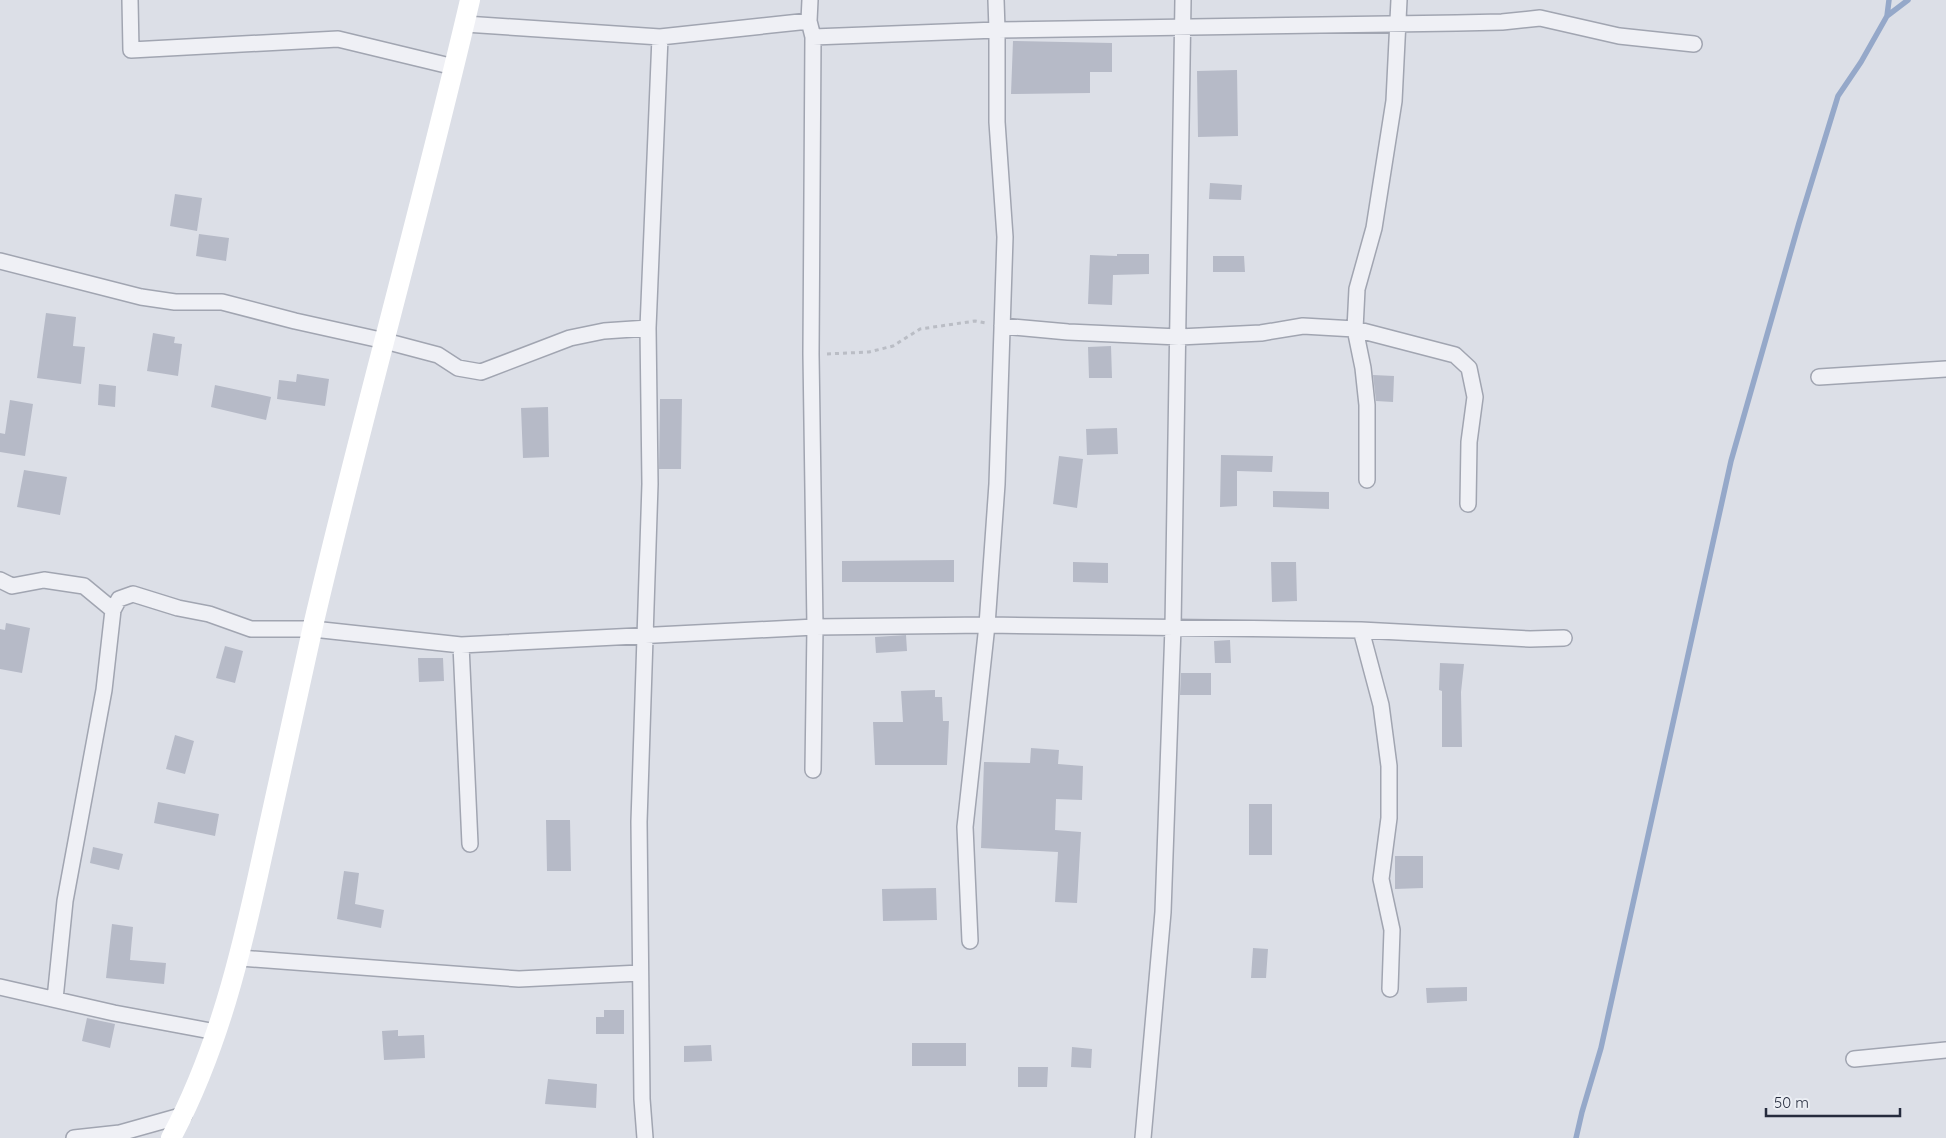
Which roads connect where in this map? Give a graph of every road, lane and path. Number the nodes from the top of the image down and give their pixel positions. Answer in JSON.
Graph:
{"nodes":[{"id":1,"x":130,"y":0,"type":"edge"},
{"id":2,"x":470,"y":0,"type":"edge"},
{"id":3,"x":810,"y":0,"type":"edge"},
{"id":4,"x":996,"y":0,"type":"edge"},
{"id":5,"x":1183,"y":0,"type":"edge"},
{"id":6,"x":1399,"y":0,"type":"edge"},
{"id":7,"x":809,"y":21,"type":"junction"},
{"id":8,"x":1399,"y":23,"type":"junction"},
{"id":9,"x":465,"y":24,"type":"junction"},
{"id":10,"x":1184,"y":26,"type":"junction"},
{"id":11,"x":997,"y":30,"type":"junction"},
{"id":12,"x":660,"y":37,"type":"junction"},
{"id":13,"x":813,"y":37,"type":"junction"},
{"id":14,"x":1694,"y":44,"type":"dead end"},
{"id":15,"x":454,"y":67,"type":"junction"},
{"id":16,"x":0,"y":261,"type":"edge"},
{"id":17,"x":1002,"y":326,"type":"junction"},
{"id":18,"x":648,"y":328,"type":"junction"},
{"id":19,"x":1354,"y":328,"type":"junction"},
{"id":20,"x":1179,"y":337,"type":"junction"},
{"id":21,"x":385,"y":341,"type":"junction"},
{"id":22,"x":811,"y":354,"type":"junction"},
{"id":23,"x":1946,"y":369,"type":"edge"},
{"id":24,"x":1819,"y":377,"type":"dead end"},
{"id":25,"x":1367,"y":480,"type":"dead end"},
{"id":26,"x":1468,"y":504,"type":"dead end"},
{"id":27,"x":0,"y":580,"type":"edge"},
{"id":28,"x":113,"y":610,"type":"junction"},
{"id":29,"x":987,"y":625,"type":"junction"},
{"id":30,"x":815,"y":627,"type":"junction"},
{"id":31,"x":1174,"y":627,"type":"junction"},
{"id":32,"x":313,"y":629,"type":"junction"},
{"id":33,"x":1361,"y":630,"type":"junction"},
{"id":34,"x":646,"y":636,"type":"junction"},
{"id":35,"x":1564,"y":638,"type":"dead end"},
{"id":36,"x":460,"y":645,"type":"junction"},
{"id":37,"x":813,"y":770,"type":"dead end"},
{"id":38,"x":470,"y":844,"type":"dead end"},
{"id":39,"x":970,"y":941,"type":"dead end"},
{"id":40,"x":240,"y":958,"type":"junction"},
{"id":41,"x":640,"y":974,"type":"junction"},
{"id":42,"x":0,"y":987,"type":"edge"},
{"id":43,"x":1390,"y":989,"type":"dead end"},
{"id":44,"x":55,"y":999,"type":"junction"},
{"id":45,"x":216,"y":1032,"type":"junction"},
{"id":46,"x":1946,"y":1050,"type":"edge"},
{"id":47,"x":1854,"y":1059,"type":"dead end"},
{"id":48,"x":184,"y":1115,"type":"junction"},
{"id":49,"x":74,"y":1138,"type":"edge"},
{"id":50,"x":171,"y":1138,"type":"edge"},
{"id":51,"x":645,"y":1138,"type":"edge"},
{"id":52,"x":1143,"y":1138,"type":"edge"}],
"edges":[{"from":1,"to":15,"type":"street"},
{"from":2,"to":9,"type":"street"},
{"from":3,"to":7,"type":"street"},
{"from":4,"to":11,"type":"street"},
{"from":5,"to":10,"type":"street"},
{"from":6,"to":8,"type":"street"},
{"from":7,"to":12,"type":"street"},
{"from":7,"to":13,"type":"street"},
{"from":8,"to":10,"type":"street"},
{"from":8,"to":14,"type":"street"},
{"from":8,"to":19,"type":"street"},
{"from":9,"to":12,"type":"street"},
{"from":9,"to":15,"type":"street"},
{"from":10,"to":11,"type":"street"},
{"from":10,"to":20,"type":"street"},
{"from":11,"to":13,"type":"street"},
{"from":11,"to":17,"type":"street"},
{"from":12,"to":18,"type":"street"},
{"from":13,"to":22,"type":"street"},
{"from":15,"to":21,"type":"street"},
{"from":16,"to":21,"type":"street"},
{"from":17,"to":20,"type":"street"},
{"from":17,"to":22,"type":"path"},
{"from":17,"to":29,"type":"street"},
{"from":18,"to":21,"type":"street"},
{"from":18,"to":34,"type":"street"},
{"from":19,"to":20,"type":"street"},
{"from":19,"to":25,"type":"street"},
{"from":19,"to":26,"type":"street"},
{"from":20,"to":31,"type":"street"},
{"from":21,"to":32,"type":"street"},
{"from":22,"to":30,"type":"street"},
{"from":23,"to":24,"type":"street"},
{"from":27,"to":28,"type":"street"},
{"from":28,"to":32,"type":"street"},
{"from":28,"to":44,"type":"street"},
{"from":29,"to":30,"type":"street"},
{"from":29,"to":31,"type":"street"},
{"from":29,"to":39,"type":"street"},
{"from":30,"to":34,"type":"street"},
{"from":30,"to":37,"type":"street"},
{"from":31,"to":33,"type":"street"},
{"from":31,"to":52,"type":"street"},
{"from":32,"to":36,"type":"street"},
{"from":32,"to":40,"type":"street"},
{"from":33,"to":35,"type":"street"},
{"from":33,"to":43,"type":"street"},
{"from":34,"to":36,"type":"street"},
{"from":34,"to":41,"type":"street"},
{"from":36,"to":38,"type":"street"},
{"from":40,"to":41,"type":"street"},
{"from":40,"to":45,"type":"street"},
{"from":41,"to":51,"type":"street"},
{"from":42,"to":44,"type":"street"},
{"from":44,"to":45,"type":"street"},
{"from":45,"to":48,"type":"street"},
{"from":46,"to":47,"type":"street"},
{"from":48,"to":49,"type":"street"},
{"from":48,"to":50,"type":"street"}]}
